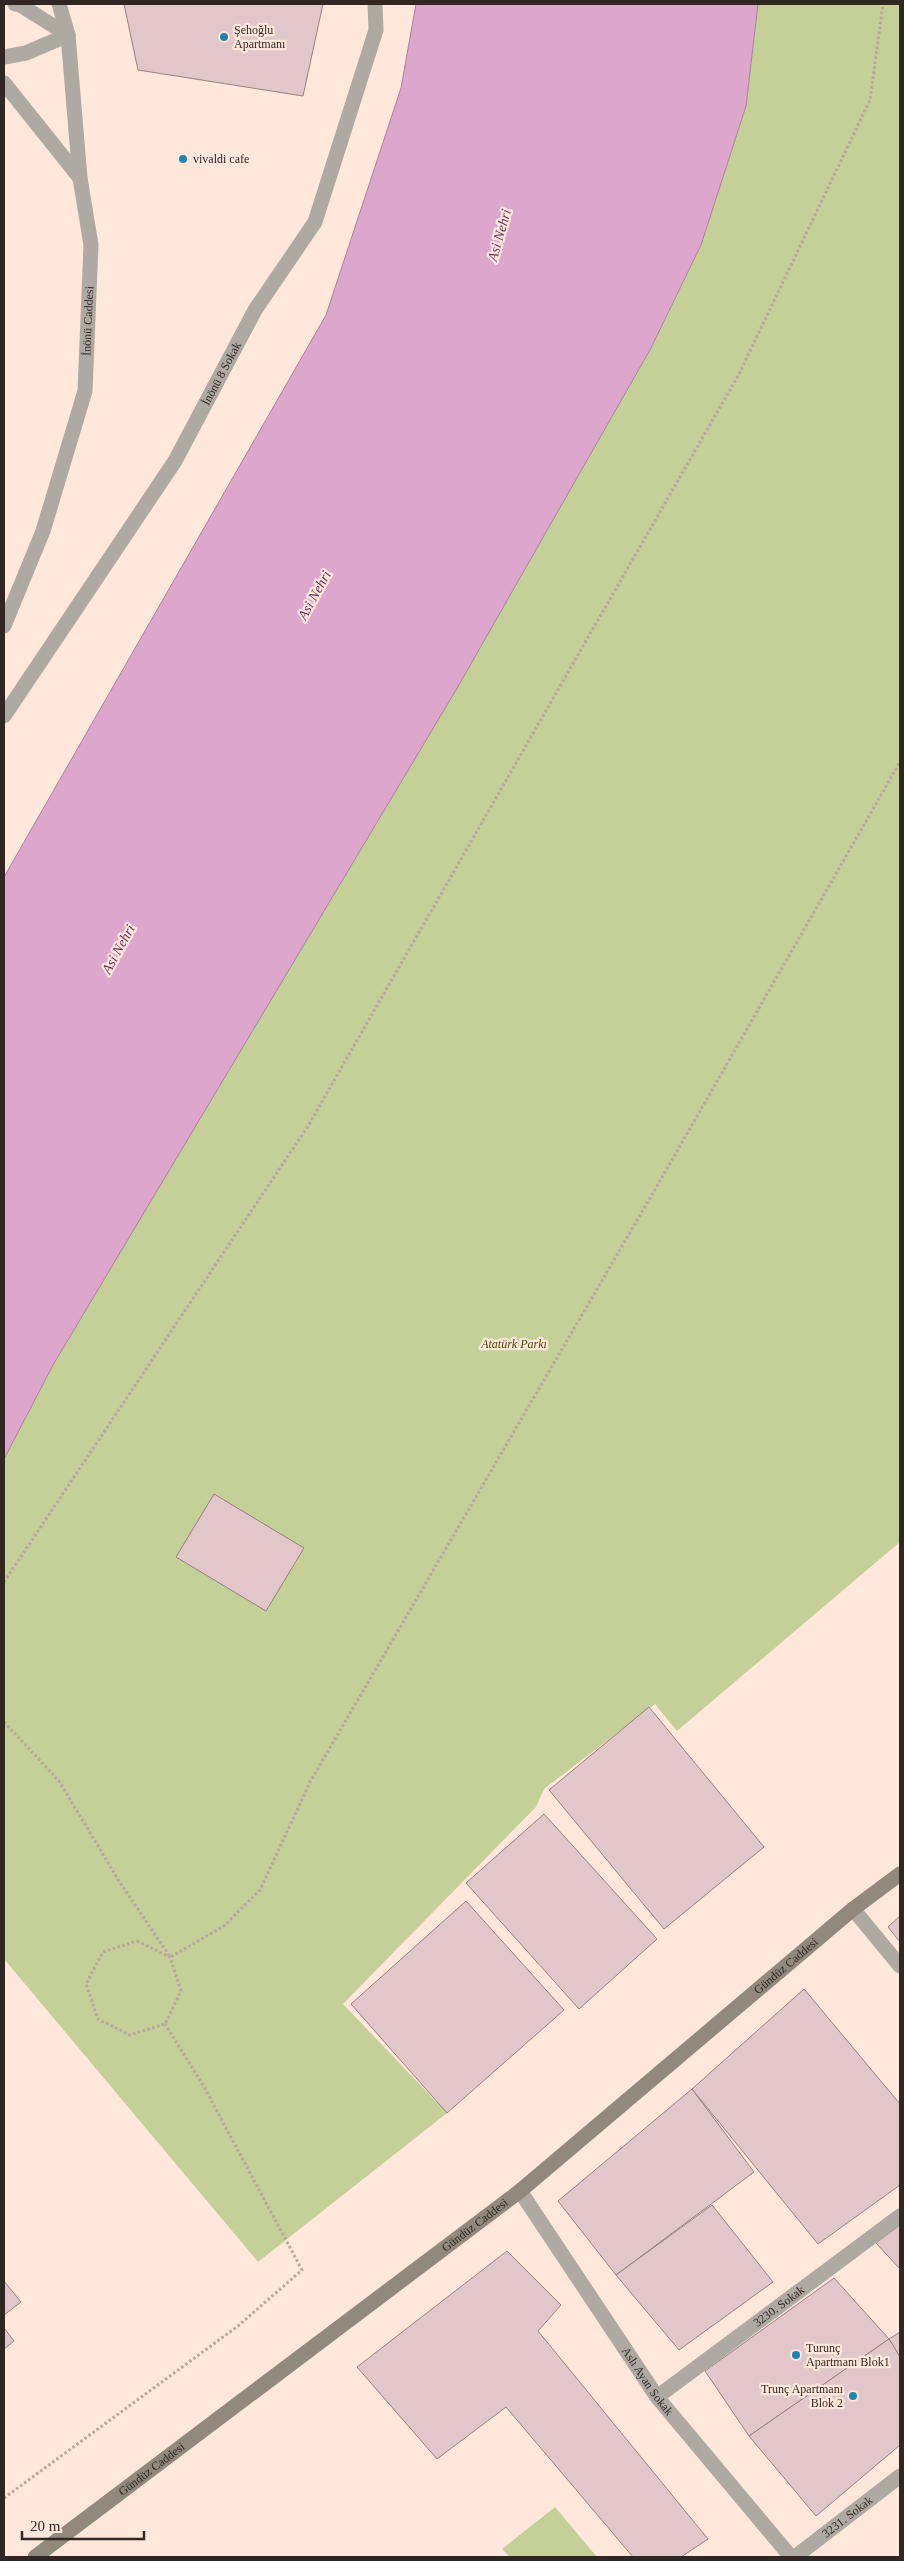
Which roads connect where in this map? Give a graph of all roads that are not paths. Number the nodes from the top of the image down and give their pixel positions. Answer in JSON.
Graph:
{"nodes":[{"id":1,"x":15,"y":4,"type":"edge"},
{"id":2,"x":59,"y":4,"type":"edge"},
{"id":3,"x":375,"y":4,"type":"edge"},
{"id":4,"x":68,"y":35,"type":"junction"},
{"id":5,"x":4,"y":56,"type":"edge"},
{"id":6,"x":4,"y":83,"type":"edge"},
{"id":7,"x":80,"y":178,"type":"junction"},
{"id":8,"x":4,"y":626,"type":"edge"},
{"id":9,"x":4,"y":716,"type":"edge"},
{"id":10,"x":900,"y":1874,"type":"edge"},
{"id":11,"x":853,"y":1909,"type":"junction"},
{"id":12,"x":900,"y":1966,"type":"edge"},
{"id":13,"x":520,"y":2191,"type":"junction"},
{"id":14,"x":900,"y":2216,"type":"edge"},
{"id":15,"x":658,"y":2396,"type":"junction"},
{"id":16,"x":900,"y":2476,"type":"edge"},
{"id":17,"x":36,"y":2557,"type":"edge"},
{"id":18,"x":791,"y":2557,"type":"edge"},
{"id":19,"x":795,"y":2557,"type":"edge"}],
"edges":[{"from":1,"to":4,"type":"street"},
{"from":2,"to":4,"type":"street","name":"İnönü Caddesi"},
{"from":3,"to":9,"type":"street","name":"İnönü 8 Sokak"},
{"from":4,"to":5,"type":"street"},
{"from":4,"to":7,"type":"street","name":"İnönü Caddesi"},
{"from":6,"to":7,"type":"street"},
{"from":7,"to":8,"type":"street","name":"İnönü Caddesi"},
{"from":10,"to":11,"type":"main road","name":"Gündüz Caddesi"},
{"from":11,"to":12,"type":"street"},
{"from":11,"to":13,"type":"main road","name":"Gündüz Caddesi"},
{"from":13,"to":15,"type":"street","name":"Aslı Ayan Sokak"},
{"from":13,"to":17,"type":"main road","name":"Gündüz Caddesi"},
{"from":14,"to":15,"type":"street","name":"3230. Sokak"},
{"from":15,"to":18,"type":"street","name":"Aslı Ayan Sokak"},
{"from":16,"to":19,"type":"street","name":"3231. Sokak"}]}
